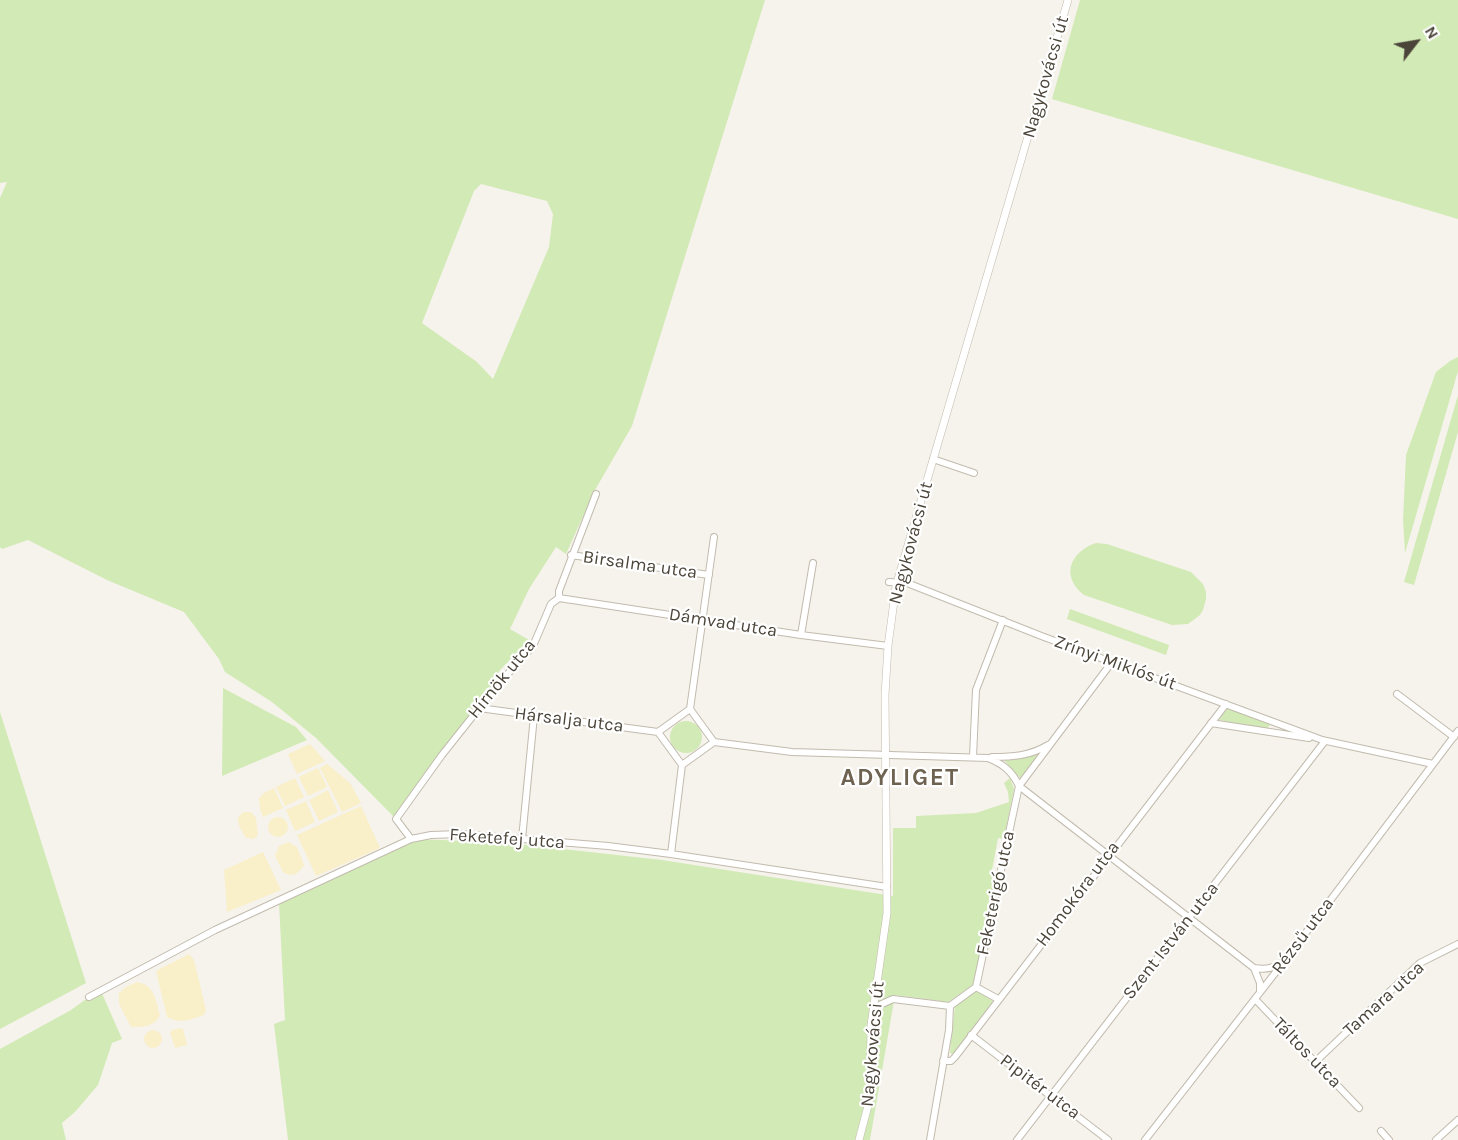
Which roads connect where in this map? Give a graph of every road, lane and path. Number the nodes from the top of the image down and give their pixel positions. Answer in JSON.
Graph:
{"nodes":[{"id":1,"x":1068,"y":0,"type":"edge"},
{"id":2,"x":933,"y":459,"type":"junction"},
{"id":3,"x":974,"y":473,"type":"dead end"},
{"id":4,"x":596,"y":494,"type":"dead end"},
{"id":5,"x":714,"y":537,"type":"dead end"},
{"id":6,"x":572,"y":555,"type":"junction"},
{"id":7,"x":813,"y":563,"type":"dead end"},
{"id":8,"x":709,"y":575,"type":"junction"},
{"id":9,"x":893,"y":582,"type":"junction"},
{"id":10,"x":559,"y":598,"type":"junction"},
{"id":11,"x":703,"y":620,"type":"junction"},
{"id":12,"x":1003,"y":620,"type":"junction"},
{"id":13,"x":801,"y":635,"type":"junction"},
{"id":14,"x":888,"y":646,"type":"junction"},
{"id":15,"x":1112,"y":662,"type":"junction"},
{"id":16,"x":1397,"y":694,"type":"dead end"},
{"id":17,"x":1226,"y":704,"type":"junction"},
{"id":18,"x":479,"y":708,"type":"junction"},
{"id":19,"x":690,"y":709,"type":"junction"},
{"id":20,"x":534,"y":716,"type":"junction"},
{"id":21,"x":1212,"y":723,"type":"junction"},
{"id":22,"x":658,"y":732,"type":"junction"},
{"id":23,"x":1456,"y":734,"type":"edge"},
{"id":24,"x":1325,"y":741,"type":"junction"},
{"id":25,"x":714,"y":742,"type":"junction"},
{"id":26,"x":1052,"y":742,"type":"junction"},
{"id":27,"x":889,"y":756,"type":"junction"},
{"id":28,"x":973,"y":757,"type":"junction"},
{"id":29,"x":988,"y":758,"type":"junction"},
{"id":30,"x":1434,"y":764,"type":"junction"},
{"id":31,"x":682,"y":765,"type":"junction"},
{"id":32,"x":1019,"y":786,"type":"junction"},
{"id":33,"x":411,"y":839,"type":"junction"},
{"id":34,"x":522,"y":839,"type":"junction"},
{"id":35,"x":670,"y":854,"type":"junction"},
{"id":36,"x":1108,"y":855,"type":"junction"},
{"id":37,"x":887,"y":887,"type":"junction"},
{"id":38,"x":1189,"y":917,"type":"junction"},
{"id":39,"x":1458,"y":944,"type":"edge"},
{"id":40,"x":1286,"y":959,"type":"junction"},
{"id":41,"x":1254,"y":968,"type":"junction"},
{"id":42,"x":976,"y":987,"type":"junction"},
{"id":43,"x":1260,"y":992,"type":"junction"},
{"id":44,"x":88,"y":997,"type":"dead end"},
{"id":45,"x":998,"y":999,"type":"junction"},
{"id":46,"x":1255,"y":999,"type":"junction"},
{"id":47,"x":950,"y":1006,"type":"junction"},
{"id":48,"x":873,"y":1008,"type":"junction"},
{"id":49,"x":971,"y":1035,"type":"junction"},
{"id":50,"x":944,"y":1061,"type":"junction"},
{"id":51,"x":1315,"y":1062,"type":"junction"},
{"id":52,"x":1051,"y":1095,"type":"junction"},
{"id":53,"x":1359,"y":1108,"type":"dead end"},
{"id":54,"x":1458,"y":1120,"type":"edge"},
{"id":55,"x":1381,"y":1131,"type":"dead end"},
{"id":56,"x":859,"y":1140,"type":"edge"},
{"id":57,"x":930,"y":1140,"type":"edge"},
{"id":58,"x":1017,"y":1140,"type":"edge"},
{"id":59,"x":1108,"y":1140,"type":"edge"},
{"id":60,"x":1145,"y":1140,"type":"edge"},
{"id":61,"x":1389,"y":1140,"type":"edge"},
{"id":62,"x":1437,"y":1140,"type":"edge"}],
"edges":[{"from":1,"to":2,"type":"street","name":"Nagykovácsi út"},
{"from":2,"to":3,"type":"street"},
{"from":2,"to":9,"type":"street","name":"Nagykovácsi út"},
{"from":4,"to":6,"type":"street","name":"Hírnök utca"},
{"from":5,"to":8,"type":"street"},
{"from":6,"to":8,"type":"street","name":"Birsalma utca"},
{"from":6,"to":10,"type":"street","name":"Hírnök utca"},
{"from":7,"to":13,"type":"street"},
{"from":8,"to":11,"type":"street"},
{"from":9,"to":12,"type":"street","name":"Zrínyi Miklós út"},
{"from":9,"to":14,"type":"street","name":"Nagykovácsi út"},
{"from":10,"to":11,"type":"street","name":"Dámvad utca"},
{"from":10,"to":18,"type":"street","name":"Hírnök utca"},
{"from":11,"to":13,"type":"street","name":"Dámvad utca"},
{"from":11,"to":19,"type":"street"},
{"from":12,"to":15,"type":"street","name":"Zrínyi Miklós út"},
{"from":12,"to":28,"type":"street"},
{"from":13,"to":14,"type":"street","name":"Dámvad utca"},
{"from":14,"to":27,"type":"street","name":"Nagykovácsi út"},
{"from":15,"to":17,"type":"street","name":"Zrínyi Miklós út"},
{"from":15,"to":26,"type":"street","name":"Feketerigó utca"},
{"from":16,"to":23,"type":"street"},
{"from":17,"to":21,"type":"street","name":"Homokóra utca"},
{"from":17,"to":24,"type":"street","name":"Zrínyi Miklós út"},
{"from":18,"to":20,"type":"street","name":"Hársalja utca"},
{"from":18,"to":33,"type":"street","name":"Hírnök utca"},
{"from":19,"to":22,"type":"street"},
{"from":19,"to":25,"type":"street"},
{"from":20,"to":22,"type":"street","name":"Hársalja utca"},
{"from":20,"to":34,"type":"street"},
{"from":21,"to":24,"type":"street","name":"Zrínyi Miklós út"},
{"from":21,"to":36,"type":"street","name":"Homokóra utca"},
{"from":22,"to":31,"type":"street"},
{"from":23,"to":30,"type":"street","name":"Rézsű utca"},
{"from":24,"to":30,"type":"street","name":"Zrínyi Miklós út"},
{"from":24,"to":38,"type":"street","name":"Szent István utca"},
{"from":25,"to":27,"type":"street"},
{"from":25,"to":31,"type":"street"},
{"from":26,"to":29,"type":"street"},
{"from":26,"to":32,"type":"street","name":"Feketerigó utca"},
{"from":27,"to":28,"type":"street"},
{"from":27,"to":37,"type":"street","name":"Nagykovácsi út"},
{"from":28,"to":29,"type":"street"},
{"from":29,"to":32,"type":"street"},
{"from":30,"to":40,"type":"street","name":"Rézsű utca"},
{"from":31,"to":35,"type":"street"},
{"from":32,"to":36,"type":"street"},
{"from":32,"to":42,"type":"street","name":"Feketerigó utca"},
{"from":33,"to":34,"type":"street","name":"Feketefej utca"},
{"from":33,"to":44,"type":"street","name":"Feketefej utca"},
{"from":34,"to":35,"type":"street","name":"Feketefej utca"},
{"from":35,"to":37,"type":"street","name":"Feketefej utca"},
{"from":36,"to":38,"type":"street"},
{"from":36,"to":45,"type":"street","name":"Homokóra utca"},
{"from":37,"to":48,"type":"street","name":"Nagykovácsi út"},
{"from":38,"to":41,"type":"street"},
{"from":38,"to":52,"type":"street","name":"Szent István utca"},
{"from":39,"to":51,"type":"street","name":"Tamara utca"},
{"from":40,"to":41,"type":"street"},
{"from":40,"to":43,"type":"street","name":"Rézsű utca"},
{"from":41,"to":43,"type":"street"},
{"from":42,"to":45,"type":"street"},
{"from":42,"to":47,"type":"street"},
{"from":43,"to":46,"type":"street","name":"Rézsű utca"},
{"from":45,"to":49,"type":"street","name":"Homokóra utca"},
{"from":46,"to":51,"type":"street","name":"Táltos utca"},
{"from":46,"to":60,"type":"street","name":"Rézsű utca"},
{"from":47,"to":48,"type":"street"},
{"from":47,"to":50,"type":"street"},
{"from":48,"to":56,"type":"street","name":"Nagykovácsi út"},
{"from":49,"to":50,"type":"street","name":"Homokóra utca"},
{"from":49,"to":52,"type":"street","name":"Pipitér utca"},
{"from":50,"to":57,"type":"street"},
{"from":51,"to":53,"type":"street","name":"Táltos utca"},
{"from":52,"to":58,"type":"street","name":"Szent István utca"},
{"from":52,"to":59,"type":"street","name":"Pipitér utca"},
{"from":54,"to":62,"type":"street"},
{"from":55,"to":61,"type":"street"}]}
